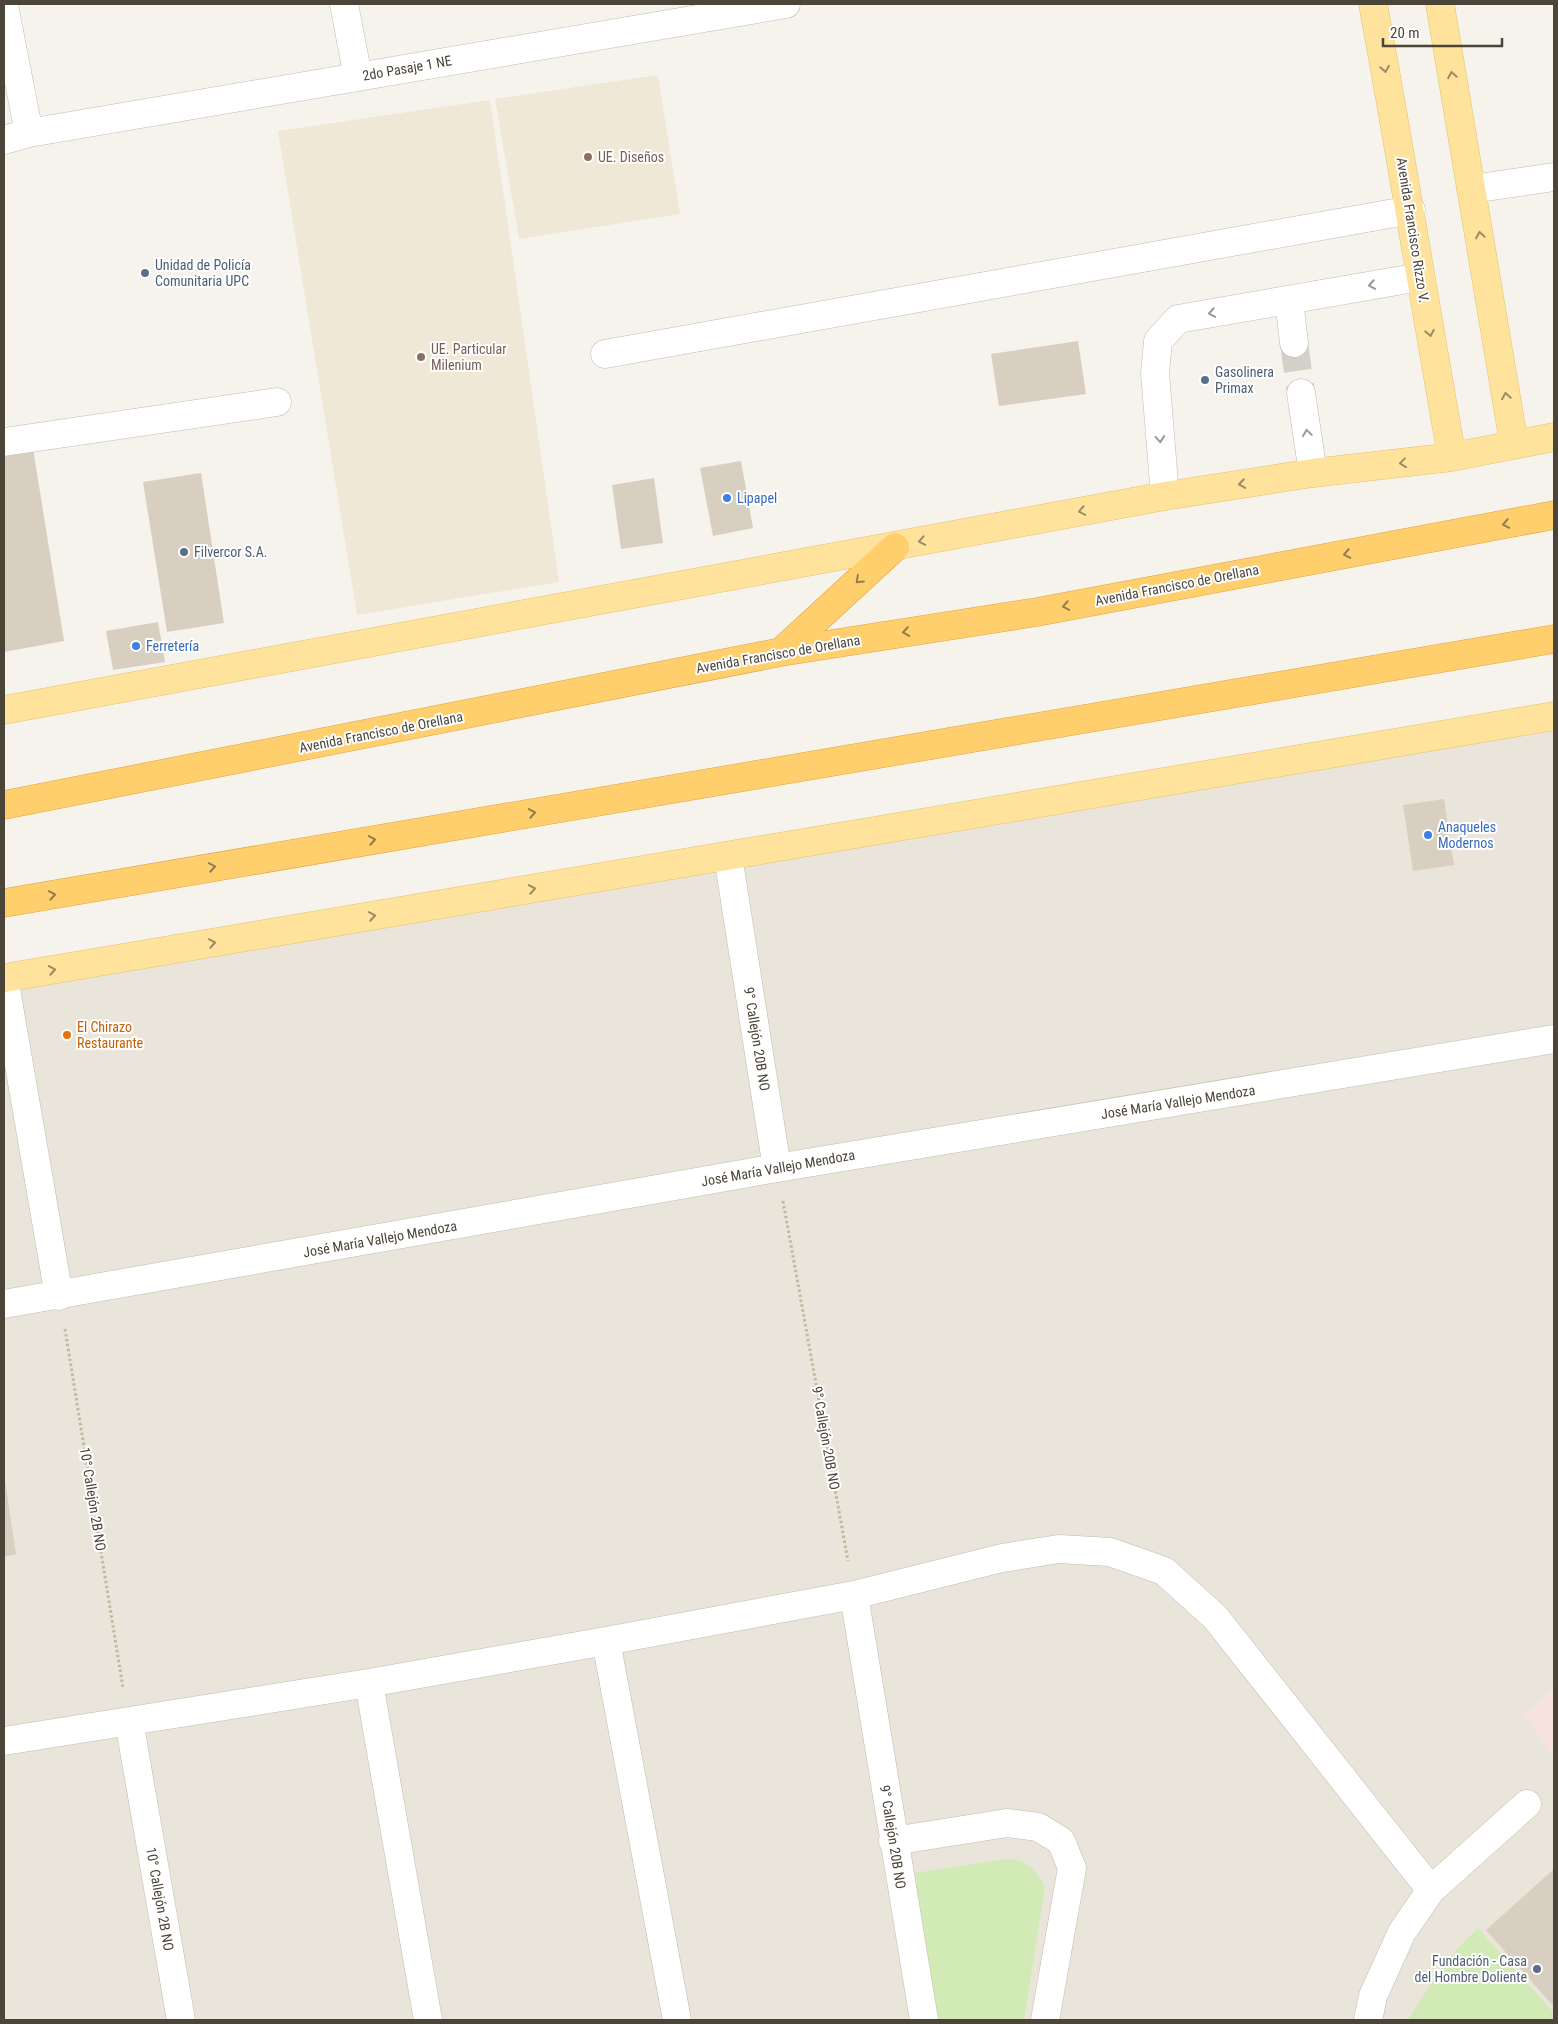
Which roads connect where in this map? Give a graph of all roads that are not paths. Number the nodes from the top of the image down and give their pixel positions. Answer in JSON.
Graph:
{"nodes":[{"id":1,"x":344,"y":4,"type":"edge"},
{"id":2,"x":786,"y":4,"type":"edge"},
{"id":3,"x":1373,"y":4,"type":"edge"},
{"id":4,"x":1440,"y":4,"type":"edge"},
{"id":5,"x":4,"y":6,"type":"edge"},
{"id":6,"x":652,"y":15,"type":"edge"},
{"id":7,"x":358,"y":77,"type":"junction"},
{"id":8,"x":16,"y":136,"type":"edge"},
{"id":9,"x":1554,"y":177,"type":"edge"},
{"id":10,"x":1472,"y":189,"type":"junction"},
{"id":11,"x":1411,"y":210,"type":"junction"},
{"id":12,"x":1420,"y":277,"type":"junction"},
{"id":13,"x":1289,"y":300,"type":"junction"},
{"id":14,"x":1294,"y":343,"type":"tunnel mouth"},
{"id":15,"x":604,"y":354,"type":"dead end"},
{"id":16,"x":1301,"y":393,"type":"tunnel mouth"},
{"id":17,"x":277,"y":402,"type":"dead end"},
{"id":18,"x":1554,"y":437,"type":"edge"},
{"id":19,"x":4,"y":442,"type":"edge"},
{"id":20,"x":1514,"y":444,"type":"junction"},
{"id":21,"x":1452,"y":457,"type":"junction"},
{"id":22,"x":1313,"y":473,"type":"junction"},
{"id":23,"x":1165,"y":496,"type":"junction"},
{"id":24,"x":1554,"y":515,"type":"edge"},
{"id":25,"x":895,"y":547,"type":"junction"},
{"id":26,"x":1554,"y":639,"type":"edge"},
{"id":27,"x":781,"y":652,"type":"junction"},
{"id":28,"x":4,"y":710,"type":"edge"},
{"id":29,"x":1554,"y":716,"type":"edge"},
{"id":30,"x":4,"y":805,"type":"edge"},
{"id":31,"x":728,"y":856,"type":"junction"},
{"id":32,"x":4,"y":903,"type":"edge"},
{"id":33,"x":4,"y":978,"type":"edge"},
{"id":34,"x":1554,"y":1039,"type":"edge"},
{"id":35,"x":777,"y":1168,"type":"junction"},
{"id":36,"x":59,"y":1296,"type":"junction"},
{"id":37,"x":4,"y":1304,"type":"edge"},
{"id":38,"x":854,"y":1594,"type":"junction"},
{"id":39,"x":606,"y":1641,"type":"junction"},
{"id":40,"x":368,"y":1683,"type":"junction"},
{"id":41,"x":129,"y":1721,"type":"junction"},
{"id":42,"x":4,"y":1741,"type":"edge"},
{"id":43,"x":1527,"y":1804,"type":"dead end"},
{"id":44,"x":893,"y":1841,"type":"junction"},
{"id":45,"x":1431,"y":1890,"type":"junction"},
{"id":46,"x":181,"y":2020,"type":"edge"},
{"id":47,"x":428,"y":2020,"type":"edge"},
{"id":48,"x":677,"y":2020,"type":"edge"},
{"id":49,"x":924,"y":2020,"type":"edge"},
{"id":50,"x":1045,"y":2020,"type":"edge"},
{"id":51,"x":1368,"y":2020,"type":"edge"}],
"edges":[{"from":1,"to":7,"type":"street"},
{"from":2,"to":6,"type":"street","name":"2do Pasaje 1 NE"},
{"from":3,"to":11,"type":"main road","name":"Avenida Francisco Rizzo V.","one_way":true},
{"from":10,"to":4,"type":"main road","one_way":true},
{"from":5,"to":8,"type":"street"},
{"from":6,"to":7,"type":"street","name":"2do Pasaje 1 NE"},
{"from":7,"to":8,"type":"street","name":"2do Pasaje 1 NE"},
{"from":9,"to":10,"type":"street"},
{"from":20,"to":10,"type":"main road","one_way":true},
{"from":11,"to":12,"type":"main road","name":"Avenida Francisco Rizzo V."},
{"from":11,"to":15,"type":"street"},
{"from":12,"to":13,"type":"street","one_way":true},
{"from":12,"to":21,"type":"main road","name":"Avenida Francisco Rizzo V.","one_way":true},
{"from":13,"to":14,"type":"street"},
{"from":13,"to":23,"type":"street","one_way":true},
{"from":22,"to":16,"type":"street","one_way":true},
{"from":17,"to":19,"type":"street"},
{"from":18,"to":20,"type":"main road"},
{"from":20,"to":21,"type":"main road"},
{"from":21,"to":22,"type":"main road","one_way":true},
{"from":22,"to":23,"type":"main road","one_way":true},
{"from":23,"to":25,"type":"main road","one_way":true},
{"from":24,"to":27,"type":"highway","name":"Avenida Francisco de Orellana","one_way":true},
{"from":25,"to":27,"type":"highway","one_way":true},
{"from":25,"to":28,"type":"main road"},
{"from":32,"to":26,"type":"highway","one_way":true},
{"from":27,"to":30,"type":"highway","name":"Avenida Francisco de Orellana"},
{"from":29,"to":31,"type":"main road"},
{"from":33,"to":31,"type":"main road","one_way":true},
{"from":31,"to":35,"type":"street","name":"9° Callejón 20B NO"},
{"from":33,"to":36,"type":"street"},
{"from":34,"to":35,"type":"street","name":"José María Vallejo Mendoza"},
{"from":35,"to":36,"type":"street","name":"José María Vallejo Mendoza"},
{"from":36,"to":37,"type":"street","name":"José María Vallejo Mendoza"},
{"from":38,"to":39,"type":"street"},
{"from":38,"to":44,"type":"street","name":"9° Callejón 20B NO"},
{"from":38,"to":45,"type":"street"},
{"from":39,"to":40,"type":"street"},
{"from":39,"to":48,"type":"street"},
{"from":40,"to":41,"type":"street"},
{"from":40,"to":47,"type":"street"},
{"from":41,"to":42,"type":"street"},
{"from":41,"to":46,"type":"street","name":"10° Callejón 2B NO"},
{"from":43,"to":45,"type":"street"},
{"from":44,"to":49,"type":"street","name":"9° Callejón 20B NO"},
{"from":44,"to":50,"type":"street"},
{"from":45,"to":51,"type":"street"}]}
